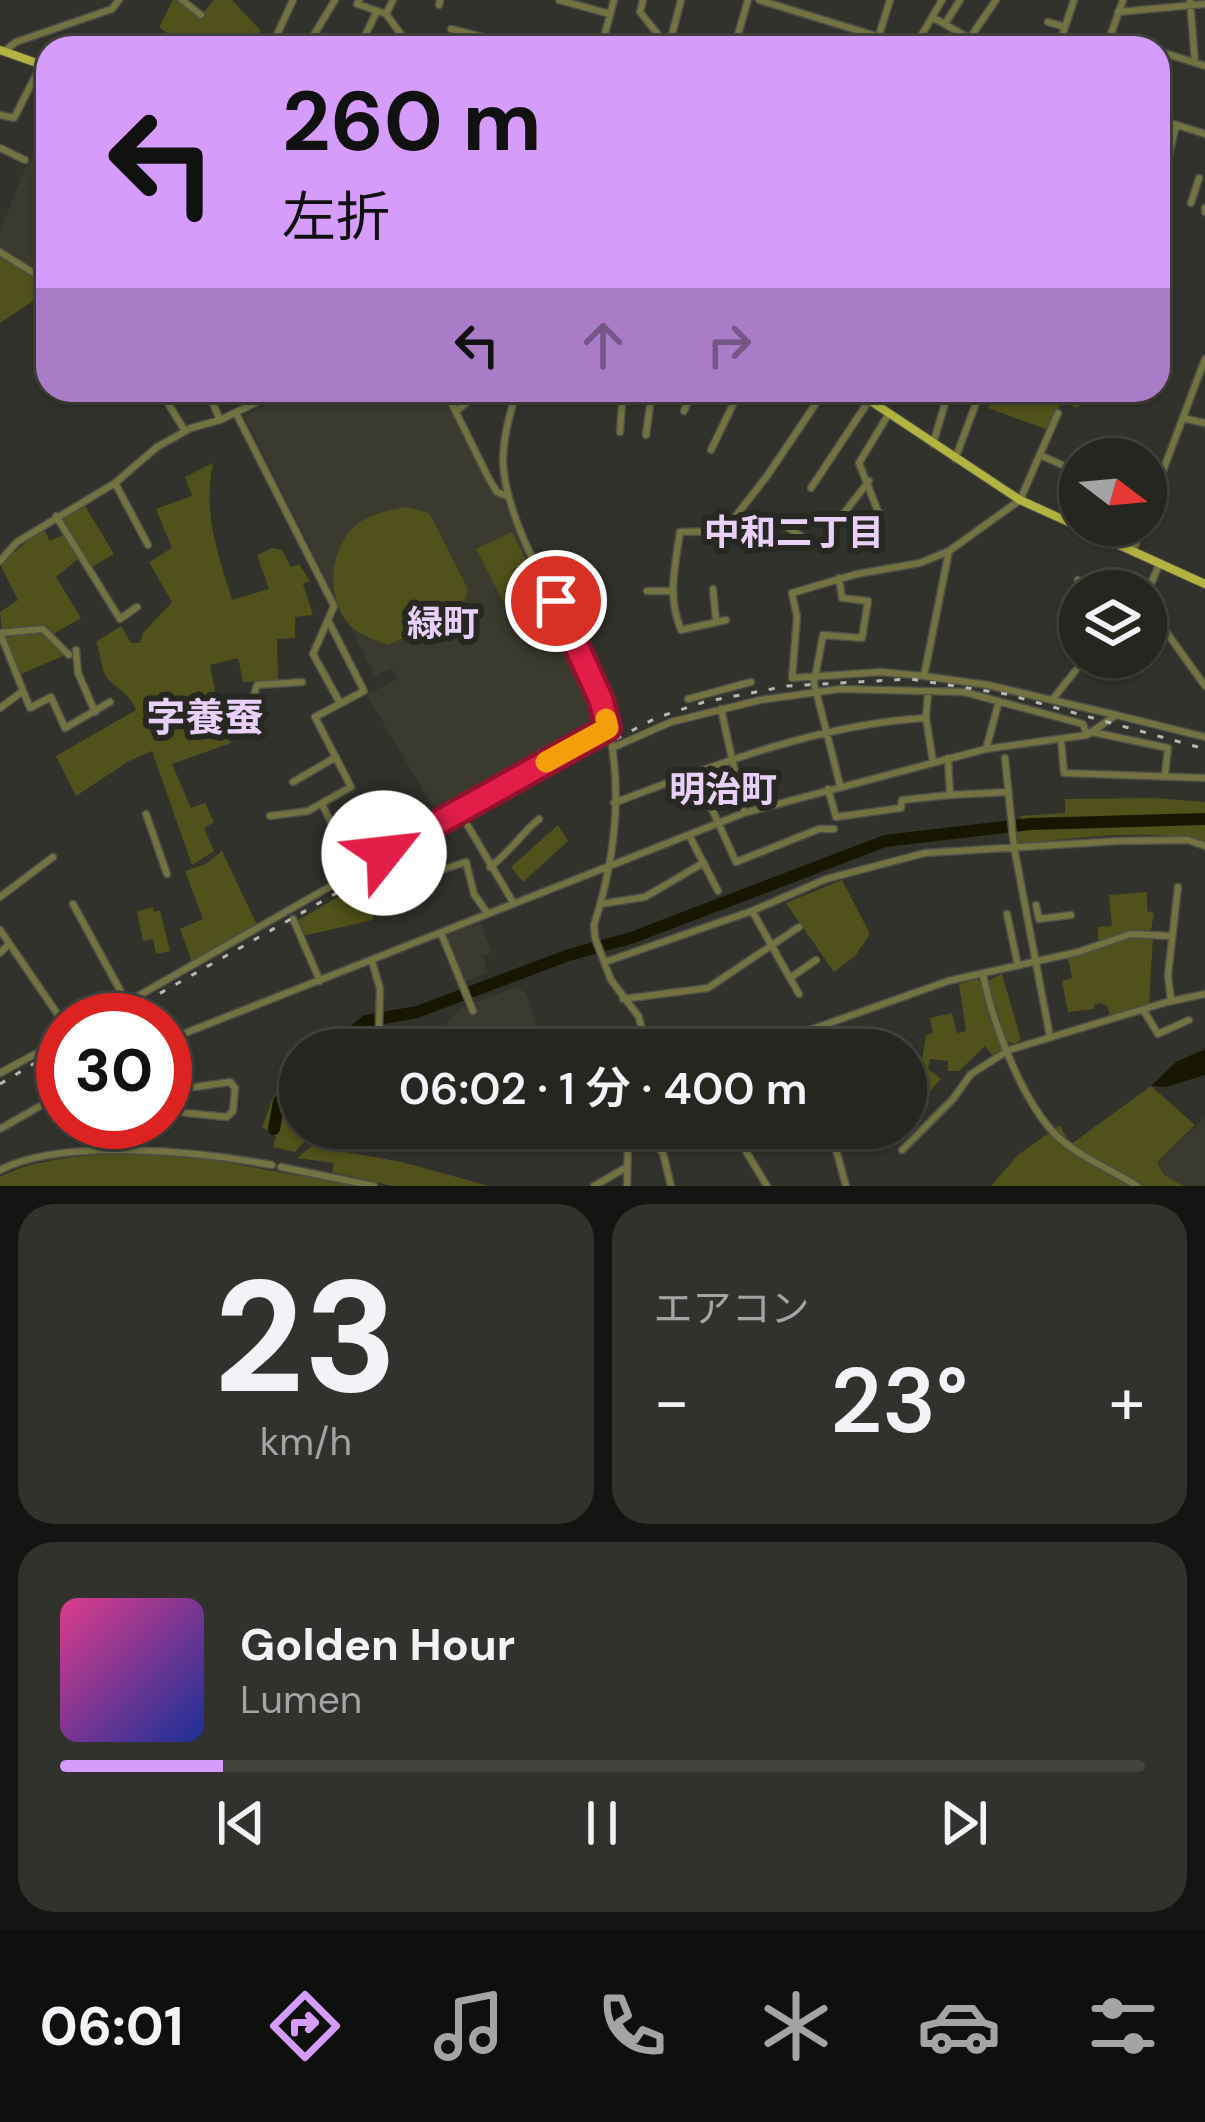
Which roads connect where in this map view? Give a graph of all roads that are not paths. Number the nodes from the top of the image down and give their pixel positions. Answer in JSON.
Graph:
{"nodes":[{"id":1,"x":119,"y":0,"type":"edge"},
{"id":2,"x":182,"y":0,"type":"edge"},
{"id":3,"x":293,"y":0,"type":"edge"},
{"id":4,"x":335,"y":0,"type":"edge"},
{"id":5,"x":359,"y":0,"type":"edge"},
{"id":6,"x":393,"y":0,"type":"edge"},
{"id":7,"x":559,"y":0,"type":"edge"},
{"id":8,"x":614,"y":0,"type":"edge"},
{"id":9,"x":643,"y":0,"type":"edge"},
{"id":10,"x":681,"y":0,"type":"edge"},
{"id":11,"x":748,"y":0,"type":"edge"},
{"id":12,"x":761,"y":0,"type":"edge"},
{"id":13,"x":890,"y":0,"type":"edge"},
{"id":14,"x":942,"y":0,"type":"edge"},
{"id":15,"x":960,"y":0,"type":"edge"},
{"id":16,"x":996,"y":0,"type":"edge"},
{"id":17,"x":1074,"y":0,"type":"edge"},
{"id":18,"x":1123,"y":0,"type":"edge"},
{"id":19,"x":1191,"y":2,"type":"edge"},
{"id":20,"x":1205,"y":4,"type":"edge"},
{"id":21,"x":1118,"y":12,"type":"junction"},
{"id":22,"x":376,"y":13,"type":"junction"},
{"id":23,"x":386,"y":14,"type":"junction"},
{"id":24,"x":610,"y":14,"type":"junction"},
{"id":25,"x":201,"y":15,"type":"dead end"},
{"id":26,"x":932,"y":17,"type":"junction"},
{"id":27,"x":1048,"y":22,"type":"dead end"},
{"id":28,"x":945,"y":24,"type":"junction"},
{"id":29,"x":1065,"y":27,"type":"junction"},
{"id":30,"x":451,"y":29,"type":"dead end"},
{"id":31,"x":276,"y":36,"type":"edge"},
{"id":32,"x":313,"y":36,"type":"edge"},
{"id":33,"x":365,"y":36,"type":"edge"},
{"id":34,"x":402,"y":36,"type":"edge"},
{"id":35,"x":479,"y":36,"type":"edge"},
{"id":36,"x":605,"y":36,"type":"edge"},
{"id":37,"x":660,"y":36,"type":"edge"},
{"id":38,"x":672,"y":36,"type":"edge"},
{"id":39,"x":738,"y":36,"type":"edge"},
{"id":40,"x":876,"y":36,"type":"edge"},
{"id":41,"x":879,"y":36,"type":"edge"},
{"id":42,"x":922,"y":36,"type":"edge"},
{"id":43,"x":966,"y":36,"type":"edge"},
{"id":44,"x":970,"y":36,"type":"edge"},
{"id":45,"x":1062,"y":36,"type":"edge"},
{"id":46,"x":1110,"y":36,"type":"edge"},
{"id":47,"x":2,"y":50,"type":"edge"},
{"id":48,"x":1170,"y":56,"type":"edge"},
{"id":49,"x":36,"y":62,"type":"edge"},
{"id":50,"x":1195,"y":63,"type":"junction"},
{"id":51,"x":1205,"y":66,"type":"edge"},
{"id":52,"x":36,"y":80,"type":"edge"},
{"id":53,"x":0,"y":115,"type":"edge"},
{"id":54,"x":1170,"y":123,"type":"edge"},
{"id":55,"x":1176,"y":125,"type":"junction"},
{"id":56,"x":1205,"y":134,"type":"edge"},
{"id":57,"x":0,"y":148,"type":"edge"},
{"id":58,"x":1170,"y":150,"type":"edge"},
{"id":59,"x":25,"y":160,"type":"dead end"},
{"id":60,"x":1199,"y":178,"type":"dead end"},
{"id":61,"x":1191,"y":203,"type":"dead end"},
{"id":62,"x":0,"y":252,"type":"edge"},
{"id":63,"x":36,"y":274,"type":"edge"},
{"id":64,"x":1205,"y":359,"type":"edge"},
{"id":65,"x":167,"y":402,"type":"edge"},
{"id":66,"x":212,"y":402,"type":"edge"},
{"id":67,"x":258,"y":402,"type":"edge"},
{"id":68,"x":451,"y":402,"type":"edge"},
{"id":69,"x":468,"y":402,"type":"edge"},
{"id":70,"x":514,"y":402,"type":"edge"},
{"id":71,"x":622,"y":402,"type":"edge"},
{"id":72,"x":650,"y":402,"type":"edge"},
{"id":73,"x":688,"y":402,"type":"edge"},
{"id":74,"x":734,"y":402,"type":"edge"},
{"id":75,"x":818,"y":402,"type":"edge"},
{"id":76,"x":868,"y":402,"type":"joint"},
{"id":77,"x":945,"y":402,"type":"edge"},
{"id":78,"x":976,"y":402,"type":"edge"},
{"id":79,"x":456,"y":411,"type":"junction"},
{"id":80,"x":685,"y":411,"type":"dead end"},
{"id":81,"x":236,"y":413,"type":"junction"},
{"id":82,"x":1058,"y":413,"type":"dead end"},
{"id":83,"x":888,"y":415,"type":"junction"},
{"id":84,"x":1183,"y":418,"type":"junction"},
{"id":85,"x":220,"y":420,"type":"junction"},
{"id":86,"x":1205,"y":423,"type":"edge"},
{"id":87,"x":185,"y":431,"type":"junction"},
{"id":88,"x":620,"y":432,"type":"dead end"},
{"id":89,"x":646,"y":435,"type":"dead end"},
{"id":90,"x":933,"y":444,"type":"junction"},
{"id":91,"x":711,"y":450,"type":"dead end"},
{"id":92,"x":1040,"y":455,"type":"junction"},
{"id":93,"x":1167,"y":458,"type":"edge"},
{"id":94,"x":955,"y":459,"type":"junction"},
{"id":95,"x":1059,"y":464,"type":"edge"},
{"id":96,"x":869,"y":481,"type":"junction"},
{"id":97,"x":115,"y":483,"type":"junction"},
{"id":98,"x":811,"y":488,"type":"dead end"},
{"id":99,"x":507,"y":496,"type":"junction"},
{"id":100,"x":1020,"y":500,"type":"junction"},
{"id":101,"x":56,"y":517,"type":"junction"},
{"id":102,"x":881,"y":519,"type":"dead end"},
{"id":103,"x":786,"y":526,"type":"dead end"},
{"id":104,"x":834,"y":526,"type":"dead end"},
{"id":105,"x":802,"y":537,"type":"dead end"},
{"id":106,"x":148,"y":544,"type":"dead end"},
{"id":107,"x":1135,"y":546,"type":"edge"},
{"id":108,"x":949,"y":551,"type":"junction"},
{"id":109,"x":1132,"y":554,"type":"junction"},
{"id":110,"x":0,"y":561,"type":"edge"},
{"id":111,"x":1159,"y":565,"type":"junction"},
{"id":112,"x":1157,"y":570,"type":"edge"},
{"id":113,"x":839,"y":578,"type":"junction"},
{"id":114,"x":1205,"y":584,"type":"edge"},
{"id":115,"x":713,"y":589,"type":"dead end"},
{"id":116,"x":647,"y":591,"type":"dead end"},
{"id":117,"x":671,"y":591,"type":"junction"},
{"id":118,"x":136,"y":607,"type":"dead end"},
{"id":119,"x":727,"y":620,"type":"dead end"},
{"id":120,"x":716,"y":621,"type":"junction"},
{"id":121,"x":329,"y":622,"type":"junction"},
{"id":122,"x":0,"y":633,"type":"edge"},
{"id":123,"x":1167,"y":633,"type":"edge"},
{"id":124,"x":924,"y":676,"type":"junction"},
{"id":125,"x":814,"y":677,"type":"junction"},
{"id":126,"x":1070,"y":678,"type":"edge"},
{"id":127,"x":302,"y":682,"type":"dead end"},
{"id":128,"x":751,"y":682,"type":"dead end"},
{"id":129,"x":1205,"y":686,"type":"edge"},
{"id":130,"x":23,"y":691,"type":"junction"},
{"id":131,"x":816,"y":691,"type":"junction"},
{"id":132,"x":928,"y":692,"type":"junction"},
{"id":133,"x":688,"y":699,"type":"dead end"},
{"id":134,"x":999,"y":701,"type":"junction"},
{"id":135,"x":1051,"y":701,"type":"junction"},
{"id":136,"x":110,"y":702,"type":"dead end"},
{"id":137,"x":340,"y":703,"type":"junction"},
{"id":138,"x":239,"y":706,"type":"dead end"},
{"id":139,"x":0,"y":708,"type":"edge"},
{"id":140,"x":721,"y":709,"type":"junction"},
{"id":141,"x":95,"y":712,"type":"junction"},
{"id":142,"x":1116,"y":715,"type":"junction"},
{"id":143,"x":926,"y":718,"type":"junction"},
{"id":144,"x":608,"y":728,"type":"junction"},
{"id":145,"x":827,"y":734,"type":"junction"},
{"id":146,"x":1089,"y":734,"type":"junction"},
{"id":147,"x":1205,"y":737,"type":"edge"},
{"id":148,"x":1061,"y":739,"type":"junction"},
{"id":149,"x":612,"y":748,"type":"junction"},
{"id":150,"x":986,"y":749,"type":"junction"},
{"id":151,"x":336,"y":758,"type":"junction"},
{"id":152,"x":948,"y":758,"type":"junction"},
{"id":153,"x":1005,"y":758,"type":"dead end"},
{"id":154,"x":731,"y":759,"type":"junction"},
{"id":155,"x":933,"y":762,"type":"junction"},
{"id":156,"x":695,"y":772,"type":"junction"},
{"id":157,"x":1165,"y":774,"type":"junction"},
{"id":158,"x":1205,"y":778,"type":"edge"},
{"id":159,"x":293,"y":782,"type":"dead end"},
{"id":160,"x":840,"y":785,"type":"junction"},
{"id":161,"x":828,"y":788,"type":"junction"},
{"id":162,"x":1010,"y":792,"type":"junction"},
{"id":163,"x":950,"y":795,"type":"junction"},
{"id":164,"x":614,"y":803,"type":"junction"},
{"id":165,"x":322,"y":806,"type":"junction"},
{"id":166,"x":744,"y":813,"type":"junction"},
{"id":167,"x":146,"y":814,"type":"dead end"},
{"id":168,"x":270,"y":816,"type":"dead end"},
{"id":169,"x":539,"y":819,"type":"dead end"},
{"id":170,"x":718,"y":823,"type":"junction"},
{"id":171,"x":468,"y":826,"type":"dead end"},
{"id":172,"x":834,"y":829,"type":"dead end"},
{"id":173,"x":689,"y":835,"type":"junction"},
{"id":174,"x":1014,"y":844,"type":"junction"},
{"id":175,"x":1205,"y":846,"type":"edge"},
{"id":176,"x":53,"y":857,"type":"dead end"},
{"id":177,"x":703,"y":862,"type":"junction"},
{"id":178,"x":612,"y":863,"type":"junction"},
{"id":179,"x":490,"y":867,"type":"junction"},
{"id":180,"x":354,"y":870,"type":"junction"},
{"id":181,"x":167,"y":874,"type":"dead end"},
{"id":182,"x":394,"y":885,"type":"dead end"},
{"id":183,"x":1178,"y":887,"type":"dead end"},
{"id":184,"x":718,"y":891,"type":"dead end"},
{"id":185,"x":0,"y":897,"type":"edge"},
{"id":186,"x":73,"y":904,"type":"dead end"},
{"id":187,"x":514,"y":904,"type":"junction"},
{"id":188,"x":601,"y":904,"type":"junction"},
{"id":189,"x":1036,"y":905,"type":"dead end"},
{"id":190,"x":752,"y":911,"type":"junction"},
{"id":191,"x":488,"y":914,"type":"junction"},
{"id":192,"x":1007,"y":914,"type":"dead end"},
{"id":193,"x":1071,"y":915,"type":"dead end"},
{"id":194,"x":293,"y":919,"type":"dead end"},
{"id":195,"x":799,"y":927,"type":"dead end"},
{"id":196,"x":0,"y":930,"type":"edge"},
{"id":197,"x":441,"y":933,"type":"junction"},
{"id":198,"x":1171,"y":936,"type":"junction"},
{"id":199,"x":9,"y":944,"type":"junction"},
{"id":200,"x":769,"y":944,"type":"junction"},
{"id":201,"x":0,"y":953,"type":"edge"},
{"id":202,"x":603,"y":960,"type":"junction"},
{"id":203,"x":816,"y":960,"type":"dead end"},
{"id":204,"x":372,"y":961,"type":"junction"},
{"id":205,"x":1037,"y":961,"type":"junction"},
{"id":206,"x":1018,"y":966,"type":"junction"},
{"id":207,"x":983,"y":974,"type":"junction"},
{"id":208,"x":790,"y":978,"type":"junction"},
{"id":209,"x":320,"y":981,"type":"junction"},
{"id":210,"x":43,"y":993,"type":"edge"},
{"id":211,"x":122,"y":993,"type":"edge"},
{"id":212,"x":142,"y":993,"type":"edge"},
{"id":213,"x":799,"y":994,"type":"dead end"},
{"id":214,"x":1205,"y":994,"type":"edge"},
{"id":215,"x":623,"y":999,"type":"junction"},
{"id":216,"x":1172,"y":1001,"type":"junction"},
{"id":217,"x":1144,"y":1009,"type":"junction"},
{"id":218,"x":473,"y":1011,"type":"dead end"},
{"id":219,"x":1189,"y":1020,"type":"dead end"},
{"id":220,"x":379,"y":1026,"type":"dead end"},
{"id":221,"x":641,"y":1029,"type":"edge"},
{"id":222,"x":816,"y":1029,"type":"edge"},
{"id":223,"x":192,"y":1031,"type":"edge"},
{"id":224,"x":1050,"y":1037,"type":"junction"},
{"id":225,"x":1009,"y":1050,"type":"junction"},
{"id":226,"x":36,"y":1054,"type":"edge"},
{"id":227,"x":0,"y":1073,"type":"edge"},
{"id":228,"x":167,"y":1091,"type":"edge"},
{"id":229,"x":36,"y":1108,"type":"edge"},
{"id":230,"x":0,"y":1129,"type":"edge"},
{"id":231,"x":628,"y":1149,"type":"edge"},
{"id":232,"x":659,"y":1149,"type":"edge"},
{"id":233,"x":744,"y":1149,"type":"edge"},
{"id":234,"x":836,"y":1149,"type":"edge"},
{"id":235,"x":902,"y":1150,"type":"dead end"},
{"id":236,"x":627,"y":1167,"type":"junction"},
{"id":237,"x":0,"y":1170,"type":"edge"},
{"id":238,"x":374,"y":1186,"type":"edge"},
{"id":239,"x":595,"y":1186,"type":"edge"},
{"id":240,"x":627,"y":1186,"type":"edge"},
{"id":241,"x":671,"y":1186,"type":"edge"},
{"id":242,"x":767,"y":1186,"type":"edge"},
{"id":243,"x":846,"y":1186,"type":"edge"},
{"id":244,"x":1137,"y":1186,"type":"edge"}],
"edges":[{"from":1,"to":47,"type":"street"},
{"from":2,"to":25,"type":"street"},
{"from":3,"to":31,"type":"street"},
{"from":4,"to":32,"type":"street"},
{"from":5,"to":22,"type":"street"},
{"from":6,"to":23,"type":"street"},
{"from":7,"to":24,"type":"street"},
{"from":8,"to":24,"type":"street"},
{"from":9,"to":37,"type":"street"},
{"from":10,"to":38,"type":"street"},
{"from":11,"to":39,"type":"street"},
{"from":12,"to":40,"type":"street"},
{"from":13,"to":41,"type":"street"},
{"from":14,"to":26,"type":"street"},
{"from":15,"to":28,"type":"street"},
{"from":16,"to":44,"type":"street"},
{"from":17,"to":29,"type":"street"},
{"from":18,"to":21,"type":"street"},
{"from":19,"to":20,"type":"street"},
{"from":19,"to":21,"type":"street"},
{"from":19,"to":50,"type":"street"},
{"from":21,"to":46,"type":"street"},
{"from":22,"to":23,"type":"street"},
{"from":22,"to":33,"type":"street"},
{"from":23,"to":34,"type":"street"},
{"from":24,"to":36,"type":"street"},
{"from":26,"to":28,"type":"street"},
{"from":26,"to":42,"type":"street"},
{"from":27,"to":29,"type":"street"},
{"from":28,"to":43,"type":"street"},
{"from":29,"to":45,"type":"street"},
{"from":30,"to":35,"type":"street"},
{"from":47,"to":49,"type":"main road"},
{"from":48,"to":50,"type":"street"},
{"from":50,"to":51,"type":"street"},
{"from":52,"to":53,"type":"street"},
{"from":54,"to":55,"type":"street"},
{"from":55,"to":56,"type":"street"},
{"from":55,"to":58,"type":"street"},
{"from":57,"to":59,"type":"street"},
{"from":60,"to":61,"type":"street"},
{"from":62,"to":63,"type":"street"},
{"from":64,"to":84,"type":"street"},
{"from":65,"to":87,"type":"street"},
{"from":66,"to":85,"type":"street"},
{"from":67,"to":81,"type":"street"},
{"from":68,"to":79,"type":"street"},
{"from":69,"to":79,"type":"street"},
{"from":70,"to":99,"type":"street"},
{"from":71,"to":88,"type":"street"},
{"from":72,"to":89,"type":"street"},
{"from":73,"to":80,"type":"street"},
{"from":74,"to":91,"type":"street"},
{"from":75,"to":117,"type":"street"},
{"from":76,"to":83,"type":"main road"},
{"from":76,"to":98,"type":"street"},
{"from":77,"to":90,"type":"street"},
{"from":78,"to":94,"type":"street"},
{"from":79,"to":99,"type":"street"},
{"from":81,"to":85,"type":"street"},
{"from":81,"to":121,"type":"street"},
{"from":82,"to":92,"type":"street"},
{"from":83,"to":90,"type":"main road"},
{"from":83,"to":96,"type":"street"},
{"from":84,"to":86,"type":"street"},
{"from":84,"to":93,"type":"street"},
{"from":85,"to":87,"type":"street"},
{"from":87,"to":97,"type":"street"},
{"from":90,"to":94,"type":"main road"},
{"from":92,"to":95,"type":"street"},
{"from":92,"to":100,"type":"street"},
{"from":94,"to":100,"type":"main road"},
{"from":96,"to":102,"type":"street"},
{"from":96,"to":104,"type":"street"},
{"from":97,"to":101,"type":"street"},
{"from":97,"to":106,"type":"street"},
{"from":99,"to":144,"type":"street"},
{"from":100,"to":108,"type":"street"},
{"from":100,"to":109,"type":"main road"},
{"from":101,"to":110,"type":"street"},
{"from":101,"to":118,"type":"street"},
{"from":103,"to":105,"type":"street"},
{"from":107,"to":109,"type":"street"},
{"from":108,"to":113,"type":"street"},
{"from":108,"to":124,"type":"street"},
{"from":109,"to":111,"type":"main road"},
{"from":111,"to":112,"type":"street"},
{"from":111,"to":114,"type":"main road"},
{"from":113,"to":125,"type":"street"},
{"from":113,"to":125,"type":"street"},
{"from":115,"to":120,"type":"street"},
{"from":116,"to":117,"type":"street"},
{"from":117,"to":120,"type":"street"},
{"from":119,"to":120,"type":"street"},
{"from":121,"to":137,"type":"street"},
{"from":121,"to":137,"type":"street"},
{"from":122,"to":130,"type":"street"},
{"from":122,"to":141,"type":"street"},
{"from":123,"to":129,"type":"street"},
{"from":124,"to":125,"type":"street"},
{"from":124,"to":135,"type":"street"},
{"from":125,"to":131,"type":"street"},
{"from":126,"to":135,"type":"street"},
{"from":127,"to":138,"type":"street"},
{"from":128,"to":133,"type":"street"},
{"from":130,"to":139,"type":"street"},
{"from":130,"to":141,"type":"street"},
{"from":131,"to":132,"type":"street"},
{"from":131,"to":140,"type":"street"},
{"from":131,"to":145,"type":"street"},
{"from":132,"to":134,"type":"street"},
{"from":132,"to":143,"type":"street"},
{"from":134,"to":146,"type":"street"},
{"from":134,"to":150,"type":"street"},
{"from":135,"to":142,"type":"street"},
{"from":136,"to":141,"type":"street"},
{"from":137,"to":151,"type":"street"},
{"from":140,"to":149,"type":"street"},
{"from":140,"to":154,"type":"street"},
{"from":142,"to":146,"type":"street"},
{"from":142,"to":147,"type":"street"},
{"from":143,"to":145,"type":"street"},
{"from":143,"to":155,"type":"street"},
{"from":144,"to":149,"type":"street"},
{"from":144,"to":180,"type":"street"},
{"from":145,"to":154,"type":"street"},
{"from":145,"to":160,"type":"street"},
{"from":146,"to":148,"type":"street"},
{"from":146,"to":157,"type":"street"},
{"from":148,"to":150,"type":"street"},
{"from":148,"to":157,"type":"street"},
{"from":149,"to":164,"type":"street"},
{"from":150,"to":152,"type":"street"},
{"from":151,"to":159,"type":"street"},
{"from":151,"to":165,"type":"street"},
{"from":152,"to":155,"type":"street"},
{"from":152,"to":163,"type":"street"},
{"from":153,"to":162,"type":"street"},
{"from":154,"to":156,"type":"street"},
{"from":154,"to":166,"type":"street"},
{"from":155,"to":160,"type":"street"},
{"from":156,"to":164,"type":"street"},
{"from":156,"to":170,"type":"street"},
{"from":157,"to":158,"type":"street"},
{"from":160,"to":161,"type":"street"},
{"from":161,"to":163,"type":"street"},
{"from":161,"to":166,"type":"street"},
{"from":162,"to":163,"type":"street"},
{"from":162,"to":174,"type":"street"},
{"from":164,"to":178,"type":"street"},
{"from":165,"to":168,"type":"street"},
{"from":165,"to":180,"type":"street"},
{"from":166,"to":170,"type":"street"},
{"from":167,"to":181,"type":"street"},
{"from":169,"to":179,"type":"street"},
{"from":170,"to":172,"type":"street"},
{"from":170,"to":173,"type":"street"},
{"from":171,"to":179,"type":"street"},
{"from":173,"to":177,"type":"street"},
{"from":173,"to":178,"type":"street"},
{"from":174,"to":175,"type":"street"},
{"from":174,"to":190,"type":"street"},
{"from":174,"to":205,"type":"street"},
{"from":176,"to":185,"type":"street"},
{"from":177,"to":184,"type":"street"},
{"from":177,"to":188,"type":"street"},
{"from":178,"to":187,"type":"street"},
{"from":178,"to":188,"type":"street"},
{"from":179,"to":187,"type":"street"},
{"from":180,"to":212,"type":"street"},
{"from":182,"to":191,"type":"street"},
{"from":183,"to":198,"type":"street"},
{"from":186,"to":211,"type":"street"},
{"from":187,"to":191,"type":"street"},
{"from":188,"to":202,"type":"street"},
{"from":189,"to":193,"type":"street"},
{"from":190,"to":200,"type":"street"},
{"from":190,"to":202,"type":"street"},
{"from":191,"to":197,"type":"street"},
{"from":192,"to":206,"type":"street"},
{"from":194,"to":209,"type":"street"},
{"from":195,"to":200,"type":"street"},
{"from":196,"to":199,"type":"street"},
{"from":197,"to":204,"type":"street"},
{"from":197,"to":218,"type":"street"},
{"from":198,"to":205,"type":"street"},
{"from":198,"to":216,"type":"street"},
{"from":199,"to":201,"type":"street"},
{"from":199,"to":210,"type":"street"},
{"from":200,"to":208,"type":"street"},
{"from":200,"to":215,"type":"street"},
{"from":202,"to":215,"type":"street"},
{"from":203,"to":208,"type":"street"},
{"from":204,"to":209,"type":"street"},
{"from":204,"to":220,"type":"street"},
{"from":205,"to":206,"type":"street"},
{"from":205,"to":224,"type":"street"},
{"from":206,"to":207,"type":"street"},
{"from":207,"to":222,"type":"street"},
{"from":207,"to":225,"type":"street"},
{"from":208,"to":213,"type":"street"},
{"from":209,"to":223,"type":"street"},
{"from":214,"to":216,"type":"street"},
{"from":215,"to":221,"type":"street"},
{"from":216,"to":217,"type":"street"},
{"from":217,"to":219,"type":"street"},
{"from":217,"to":224,"type":"street"},
{"from":224,"to":225,"type":"street"},
{"from":225,"to":235,"type":"street"},
{"from":225,"to":244,"type":"street"},
{"from":226,"to":227,"type":"street"},
{"from":228,"to":228,"type":"street"},
{"from":229,"to":230,"type":"street"},
{"from":231,"to":236,"type":"street"},
{"from":232,"to":241,"type":"street"},
{"from":233,"to":242,"type":"street"},
{"from":234,"to":243,"type":"street"},
{"from":236,"to":239,"type":"street"},
{"from":236,"to":240,"type":"street"},
{"from":237,"to":238,"type":"street"}]}
